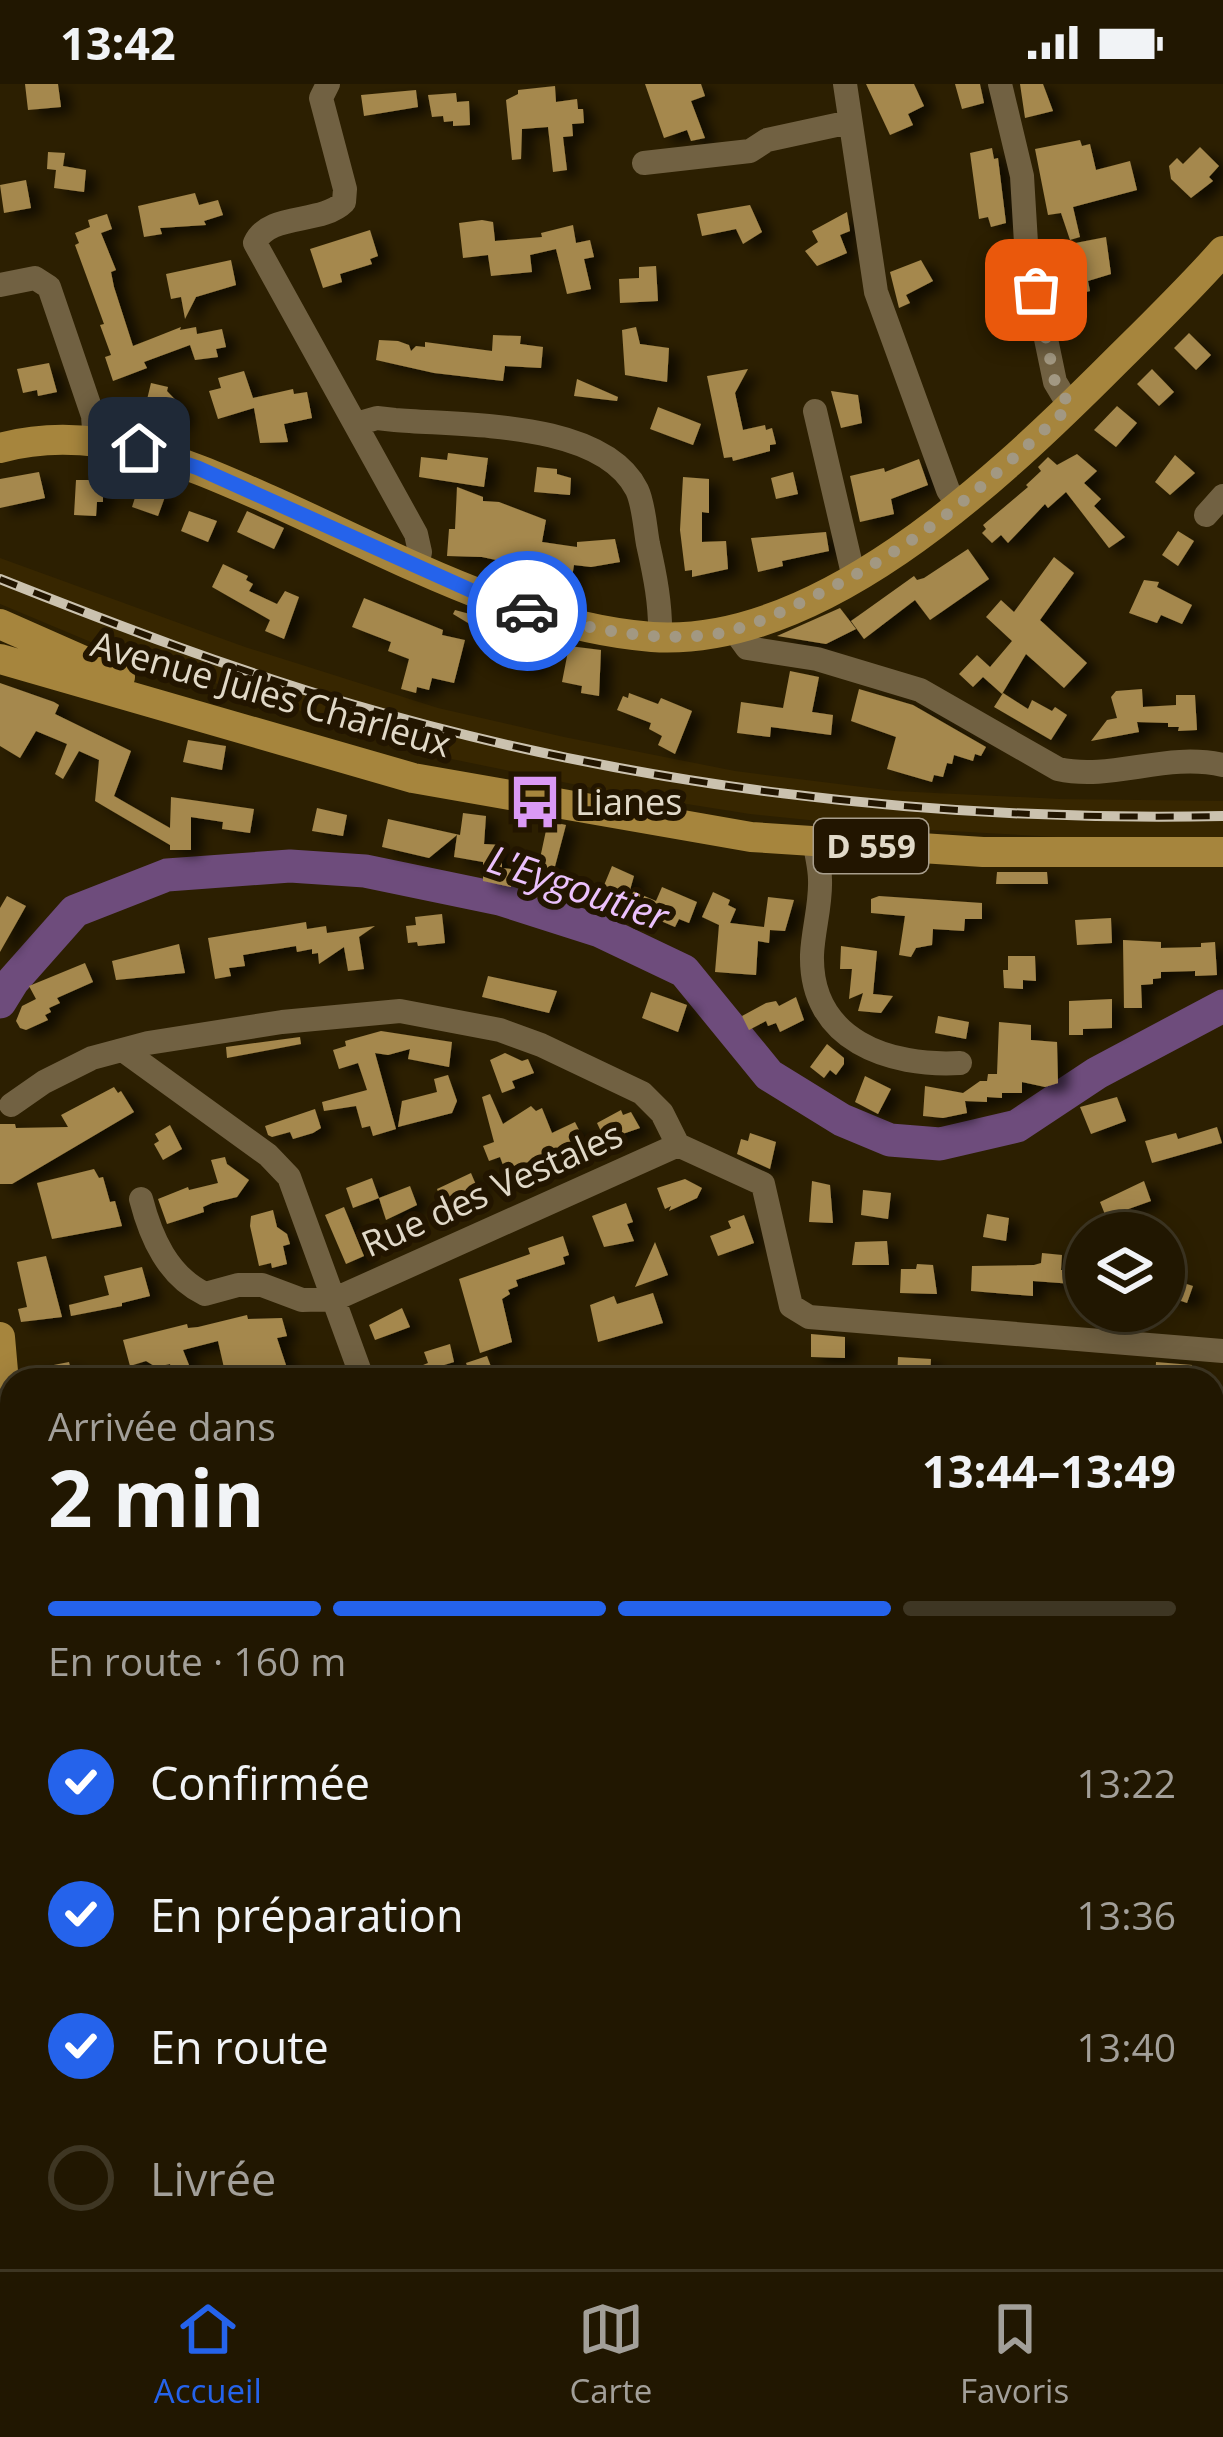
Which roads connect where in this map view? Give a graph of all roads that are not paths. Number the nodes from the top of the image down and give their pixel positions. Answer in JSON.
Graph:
{"nodes":[{"id":1,"x":328,"y":84,"type":"edge"},
{"id":2,"x":844,"y":84,"type":"edge"},
{"id":3,"x":1000,"y":84,"type":"edge"},
{"id":4,"x":850,"y":122,"type":"junction"},
{"id":5,"x":644,"y":163,"type":"dead end"},
{"id":6,"x":1223,"y":251,"type":"edge"},
{"id":7,"x":0,"y":285,"type":"edge"},
{"id":8,"x":1070,"y":406,"type":"junction"},
{"id":9,"x":815,"y":411,"type":"dead end"},
{"id":10,"x":356,"y":424,"type":"junction"},
{"id":11,"x":95,"y":441,"type":"junction"},
{"id":12,"x":0,"y":448,"type":"edge"},
{"id":13,"x":960,"y":507,"type":"junction"},
{"id":14,"x":414,"y":564,"type":"junction"},
{"id":15,"x":854,"y":578,"type":"junction"},
{"id":16,"x":0,"y":623,"type":"edge"},
{"id":17,"x":734,"y":630,"type":"junction"},
{"id":18,"x":660,"y":637,"type":"junction"},
{"id":19,"x":0,"y":659,"type":"edge"},
{"id":20,"x":213,"y":718,"type":"junction"},
{"id":21,"x":1223,"y":765,"type":"edge"},
{"id":22,"x":827,"y":843,"type":"junction"},
{"id":23,"x":1223,"y":852,"type":"edge"},
{"id":24,"x":123,"y":1050,"type":"junction"},
{"id":25,"x":960,"y":1063,"type":"dead end"},
{"id":26,"x":11,"y":1105,"type":"dead end"},
{"id":27,"x":679,"y":1144,"type":"junction"},
{"id":28,"x":141,"y":1199,"type":"dead end"},
{"id":29,"x":335,"y":1300,"type":"junction"},
{"id":30,"x":0,"y":1336,"type":"edge"},
{"id":31,"x":1223,"y":1351,"type":"edge"},
{"id":32,"x":3,"y":1368,"type":"edge"},
{"id":33,"x":359,"y":1368,"type":"edge"}],
"edges":[{"from":1,"to":10,"type":"street"},
{"from":2,"to":4,"type":"street"},
{"from":3,"to":8,"type":"street"},
{"from":4,"to":5,"type":"street"},
{"from":4,"to":13,"type":"street"},
{"from":6,"to":8,"type":"main road"},
{"from":7,"to":11,"type":"street"},
{"from":8,"to":13,"type":"main road"},
{"from":9,"to":15,"type":"street"},
{"from":10,"to":14,"type":"street"},
{"from":10,"to":18,"type":"street"},
{"from":11,"to":12,"type":"main road"},
{"from":11,"to":14,"type":"main road"},
{"from":13,"to":15,"type":"main road"},
{"from":14,"to":18,"type":"main road"},
{"from":15,"to":17,"type":"main road"},
{"from":16,"to":20,"type":"main road","number":"D 559"},
{"from":17,"to":18,"type":"main road"},
{"from":17,"to":21,"type":"street"},
{"from":19,"to":20,"type":"main road","name":"Avenue Jules Charleux","number":"D 559"},
{"from":20,"to":22,"type":"main road","name":"Avenue Jules Charleux","number":"D 559"},
{"from":22,"to":23,"type":"main road","number":"D 559"},
{"from":22,"to":25,"type":"street"},
{"from":24,"to":26,"type":"street"},
{"from":24,"to":27,"type":"street"},
{"from":24,"to":29,"type":"street"},
{"from":27,"to":29,"type":"street","name":"Rue des Vestales"},
{"from":27,"to":31,"type":"street"},
{"from":28,"to":29,"type":"street"},
{"from":29,"to":33,"type":"street"},
{"from":30,"to":32,"type":"main road"}]}
